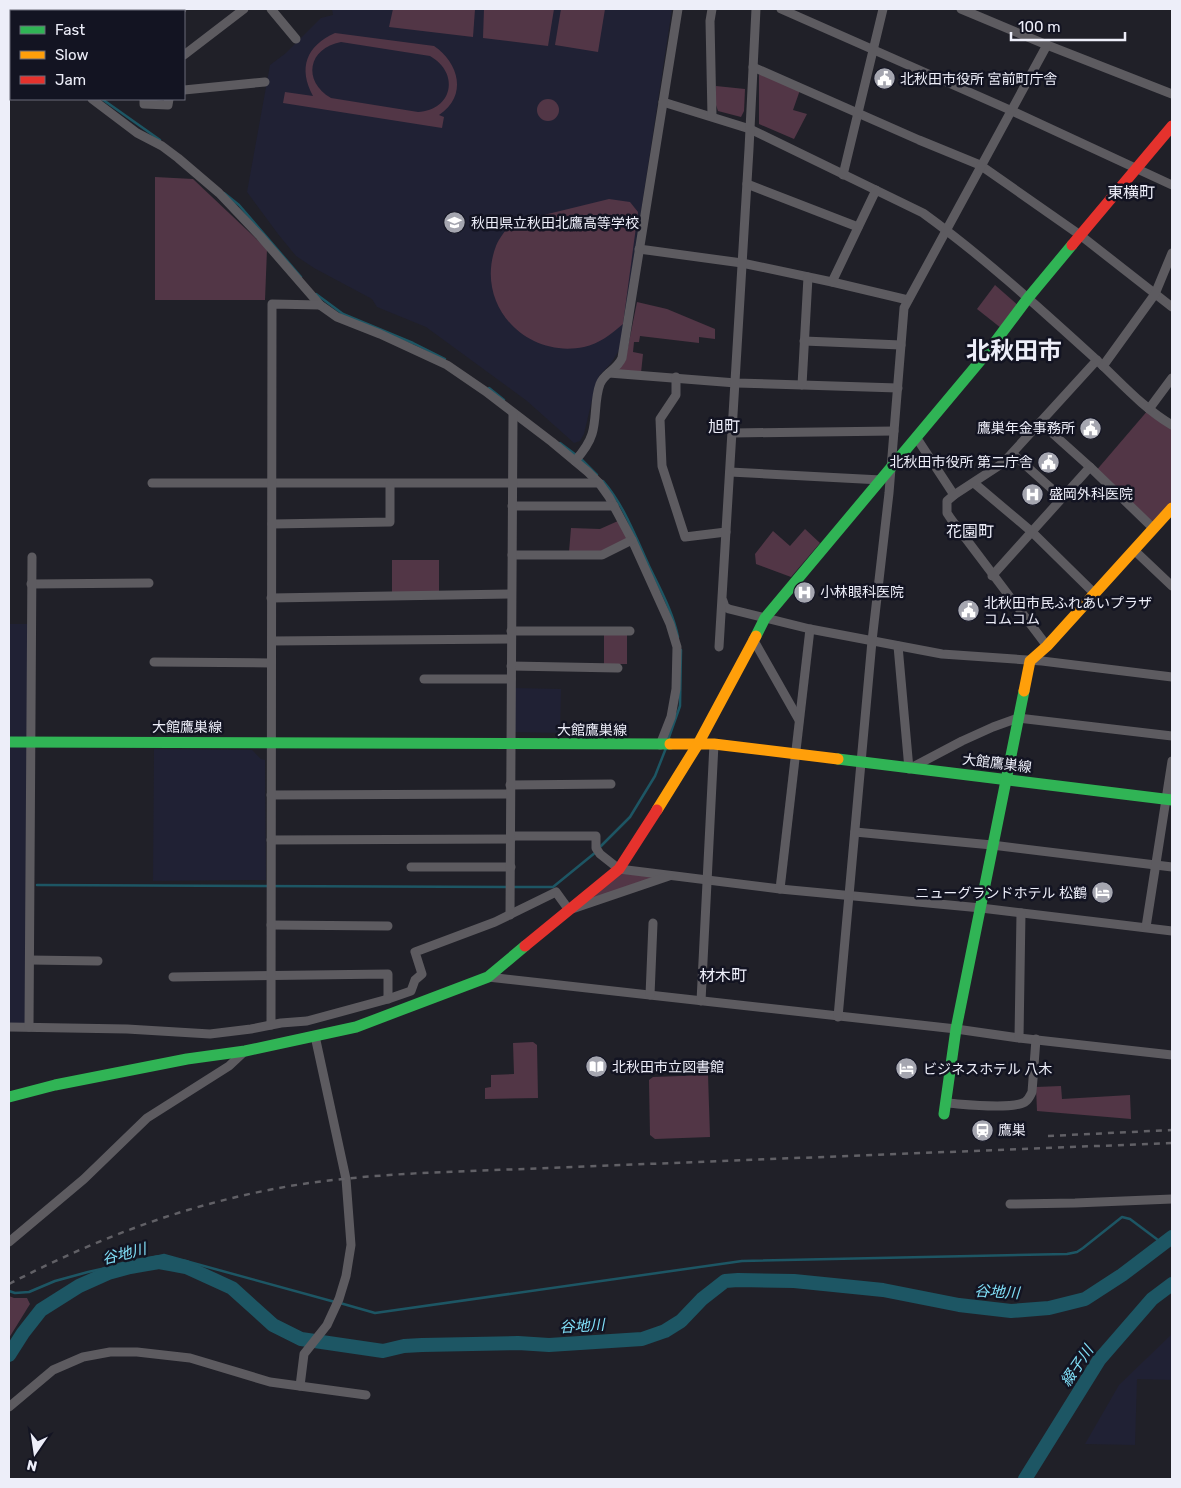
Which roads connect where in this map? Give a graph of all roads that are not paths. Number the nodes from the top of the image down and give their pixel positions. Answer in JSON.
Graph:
{"nodes":[{"id":1,"x":244,"y":9,"type":"edge"},
{"id":2,"x":271,"y":9,"type":"edge"},
{"id":3,"x":678,"y":9,"type":"edge"},
{"id":4,"x":712,"y":9,"type":"edge"},
{"id":5,"x":756,"y":9,"type":"edge"},
{"id":6,"x":781,"y":9,"type":"edge"},
{"id":7,"x":883,"y":9,"type":"edge"},
{"id":8,"x":961,"y":9,"type":"edge"},
{"id":9,"x":296,"y":39,"type":"dead end"},
{"id":10,"x":1046,"y":45,"type":"junction"},
{"id":11,"x":873,"y":49,"type":"junction"},
{"id":12,"x":185,"y":54,"type":"edge"},
{"id":13,"x":753,"y":67,"type":"junction"},
{"id":14,"x":265,"y":82,"type":"dead end"},
{"id":15,"x":185,"y":90,"type":"edge"},
{"id":16,"x":1172,"y":94,"type":"edge"},
{"id":17,"x":93,"y":100,"type":"edge"},
{"id":18,"x":144,"y":100,"type":"edge"},
{"id":19,"x":169,"y":100,"type":"edge"},
{"id":20,"x":663,"y":102,"type":"junction"},
{"id":21,"x":1010,"y":110,"type":"junction"},
{"id":22,"x":858,"y":113,"type":"junction"},
{"id":23,"x":712,"y":116,"type":"junction"},
{"id":24,"x":1172,"y":126,"type":"edge"},
{"id":25,"x":750,"y":128,"type":"junction"},
{"id":26,"x":980,"y":165,"type":"junction"},
{"id":27,"x":1137,"y":168,"type":"junction"},
{"id":28,"x":843,"y":175,"type":"junction"},
{"id":29,"x":747,"y":184,"type":"junction"},
{"id":30,"x":1172,"y":185,"type":"edge"},
{"id":31,"x":876,"y":190,"type":"junction"},
{"id":32,"x":858,"y":227,"type":"junction"},
{"id":33,"x":947,"y":231,"type":"junction"},
{"id":34,"x":1080,"y":235,"type":"junction"},
{"id":35,"x":639,"y":249,"type":"junction"},
{"id":36,"x":1172,"y":253,"type":"edge"},
{"id":37,"x":742,"y":263,"type":"junction"},
{"id":38,"x":808,"y":277,"type":"junction"},
{"id":39,"x":832,"y":282,"type":"junction"},
{"id":40,"x":1156,"y":294,"type":"junction"},
{"id":41,"x":1028,"y":298,"type":"junction"},
{"id":42,"x":908,"y":300,"type":"junction"},
{"id":43,"x":320,"y":305,"type":"junction"},
{"id":44,"x":1172,"y":307,"type":"edge"},
{"id":45,"x":804,"y":341,"type":"junction"},
{"id":46,"x":901,"y":345,"type":"junction"},
{"id":47,"x":1100,"y":363,"type":"junction"},
{"id":48,"x":608,"y":373,"type":"junction"},
{"id":49,"x":676,"y":378,"type":"junction"},
{"id":50,"x":1172,"y":378,"type":"edge"},
{"id":51,"x":736,"y":383,"type":"junction"},
{"id":52,"x":802,"y":385,"type":"junction"},
{"id":53,"x":898,"y":388,"type":"junction"},
{"id":54,"x":1149,"y":409,"type":"junction"},
{"id":55,"x":513,"y":414,"type":"junction"},
{"id":56,"x":1040,"y":423,"type":"junction"},
{"id":57,"x":1172,"y":425,"type":"edge"},
{"id":58,"x":894,"y":431,"type":"junction"},
{"id":59,"x":732,"y":433,"type":"junction"},
{"id":60,"x":916,"y":437,"type":"junction"},
{"id":61,"x":1013,"y":454,"type":"junction"},
{"id":62,"x":577,"y":459,"type":"junction"},
{"id":63,"x":891,"y":467,"type":"junction"},
{"id":64,"x":1090,"y":467,"type":"junction"},
{"id":65,"x":730,"y":472,"type":"junction"},
{"id":66,"x":880,"y":480,"type":"junction"},
{"id":67,"x":152,"y":483,"type":"dead end"},
{"id":68,"x":974,"y":483,"type":"junction"},
{"id":69,"x":272,"y":484,"type":"junction"},
{"id":70,"x":390,"y":484,"type":"junction"},
{"id":71,"x":512,"y":484,"type":"junction"},
{"id":72,"x":599,"y":484,"type":"junction"},
{"id":73,"x":954,"y":495,"type":"junction"},
{"id":74,"x":1062,"y":498,"type":"junction"},
{"id":75,"x":512,"y":506,"type":"junction"},
{"id":76,"x":614,"y":506,"type":"junction"},
{"id":77,"x":1172,"y":508,"type":"edge"},
{"id":78,"x":272,"y":524,"type":"junction"},
{"id":79,"x":1153,"y":528,"type":"junction"},
{"id":80,"x":726,"y":532,"type":"junction"},
{"id":81,"x":1032,"y":532,"type":"junction"},
{"id":82,"x":632,"y":540,"type":"junction"},
{"id":83,"x":1134,"y":550,"type":"junction"},
{"id":84,"x":512,"y":555,"type":"junction"},
{"id":85,"x":32,"y":557,"type":"dead end"},
{"id":86,"x":992,"y":576,"type":"junction"},
{"id":87,"x":149,"y":583,"type":"dead end"},
{"id":88,"x":32,"y":584,"type":"junction"},
{"id":89,"x":1172,"y":586,"type":"edge"},
{"id":90,"x":511,"y":594,"type":"junction"},
{"id":91,"x":1094,"y":594,"type":"junction"},
{"id":92,"x":271,"y":598,"type":"junction"},
{"id":93,"x":723,"y":601,"type":"junction"},
{"id":94,"x":765,"y":618,"type":"junction"},
{"id":95,"x":810,"y":629,"type":"junction"},
{"id":96,"x":630,"y":631,"type":"dead end"},
{"id":97,"x":511,"y":635,"type":"junction"},
{"id":98,"x":753,"y":639,"type":"junction"},
{"id":99,"x":272,"y":641,"type":"junction"},
{"id":100,"x":872,"y":641,"type":"junction"},
{"id":101,"x":898,"y":646,"type":"junction"},
{"id":102,"x":1047,"y":646,"type":"junction"},
{"id":103,"x":719,"y":647,"type":"dead end"},
{"id":104,"x":1030,"y":661,"type":"junction"},
{"id":105,"x":154,"y":662,"type":"dead end"},
{"id":106,"x":272,"y":663,"type":"junction"},
{"id":107,"x":511,"y":666,"type":"junction"},
{"id":108,"x":618,"y":668,"type":"dead end"},
{"id":109,"x":1172,"y":677,"type":"edge"},
{"id":110,"x":424,"y":679,"type":"dead end"},
{"id":111,"x":511,"y":679,"type":"junction"},
{"id":112,"x":1018,"y":718,"type":"junction"},
{"id":113,"x":799,"y":720,"type":"junction"},
{"id":114,"x":1172,"y":736,"type":"edge"},
{"id":115,"x":9,"y":742,"type":"edge"},
{"id":116,"x":31,"y":742,"type":"junction"},
{"id":117,"x":271,"y":742,"type":"junction"},
{"id":118,"x":698,"y":744,"type":"junction"},
{"id":119,"x":714,"y":744,"type":"junction"},
{"id":120,"x":511,"y":745,"type":"junction"},
{"id":121,"x":665,"y":745,"type":"junction"},
{"id":122,"x":795,"y":754,"type":"junction"},
{"id":123,"x":1172,"y":761,"type":"edge"},
{"id":124,"x":861,"y":762,"type":"junction"},
{"id":125,"x":910,"y":768,"type":"junction"},
{"id":126,"x":1005,"y":779,"type":"junction"},
{"id":127,"x":510,"y":784,"type":"junction"},
{"id":128,"x":611,"y":784,"type":"dead end"},
{"id":129,"x":510,"y":794,"type":"junction"},
{"id":130,"x":271,"y":795,"type":"junction"},
{"id":131,"x":1169,"y":799,"type":"edge"},
{"id":132,"x":855,"y":832,"type":"junction"},
{"id":133,"x":511,"y":838,"type":"junction"},
{"id":134,"x":270,"y":840,"type":"junction"},
{"id":135,"x":992,"y":845,"type":"junction"},
{"id":136,"x":1157,"y":866,"type":"junction"},
{"id":137,"x":411,"y":867,"type":"dead end"},
{"id":138,"x":511,"y":867,"type":"junction"},
{"id":139,"x":1172,"y":867,"type":"edge"},
{"id":140,"x":619,"y":869,"type":"junction"},
{"id":141,"x":669,"y":876,"type":"junction"},
{"id":142,"x":706,"y":880,"type":"junction"},
{"id":143,"x":780,"y":890,"type":"junction"},
{"id":144,"x":848,"y":897,"type":"junction"},
{"id":145,"x":981,"y":908,"type":"junction"},
{"id":146,"x":569,"y":910,"type":"junction"},
{"id":147,"x":1021,"y":913,"type":"junction"},
{"id":148,"x":510,"y":915,"type":"junction"},
{"id":149,"x":653,"y":923,"type":"dead end"},
{"id":150,"x":271,"y":925,"type":"junction"},
{"id":151,"x":388,"y":926,"type":"dead end"},
{"id":152,"x":1146,"y":927,"type":"junction"},
{"id":153,"x":1172,"y":931,"type":"edge"},
{"id":154,"x":30,"y":960,"type":"junction"},
{"id":155,"x":98,"y":960,"type":"dead end"},
{"id":156,"x":173,"y":977,"type":"dead end"},
{"id":157,"x":271,"y":977,"type":"junction"},
{"id":158,"x":488,"y":977,"type":"junction"},
{"id":159,"x":650,"y":995,"type":"junction"},
{"id":160,"x":388,"y":999,"type":"junction"},
{"id":161,"x":701,"y":1001,"type":"junction"},
{"id":162,"x":838,"y":1017,"type":"junction"},
{"id":163,"x":297,"y":1022,"type":"junction"},
{"id":164,"x":271,"y":1025,"type":"junction"},
{"id":165,"x":9,"y":1027,"type":"edge"},
{"id":166,"x":29,"y":1027,"type":"junction"},
{"id":167,"x":956,"y":1029,"type":"junction"},
{"id":168,"x":315,"y":1036,"type":"junction"},
{"id":169,"x":299,"y":1038,"type":"junction"},
{"id":170,"x":1019,"y":1038,"type":"junction"},
{"id":171,"x":1036,"y":1040,"type":"junction"},
{"id":172,"x":245,"y":1051,"type":"junction"},
{"id":173,"x":1172,"y":1054,"type":"edge"},
{"id":174,"x":9,"y":1097,"type":"edge"},
{"id":175,"x":945,"y":1108,"type":"joint"},
{"id":176,"x":1172,"y":1199,"type":"edge"},
{"id":177,"x":1010,"y":1204,"type":"dead end"},
{"id":178,"x":9,"y":1242,"type":"edge"},
{"id":179,"x":300,"y":1386,"type":"junction"},
{"id":180,"x":366,"y":1395,"type":"dead end"},
{"id":181,"x":9,"y":1407,"type":"edge"}],
"edges":[{"from":1,"to":12,"type":"street"},
{"from":2,"to":9,"type":"street"},
{"from":3,"to":20,"type":"street"},
{"from":4,"to":23,"type":"street"},
{"from":5,"to":13,"type":"street"},
{"from":6,"to":11,"type":"street"},
{"from":7,"to":11,"type":"street"},
{"from":8,"to":10,"type":"street"},
{"from":10,"to":16,"type":"street"},
{"from":10,"to":21,"type":"street"},
{"from":11,"to":21,"type":"street"},
{"from":11,"to":22,"type":"street"},
{"from":13,"to":22,"type":"street"},
{"from":13,"to":25,"type":"street"},
{"from":14,"to":15,"type":"street"},
{"from":17,"to":43,"type":"street"},
{"from":18,"to":19,"type":"street"},
{"from":20,"to":23,"type":"street"},
{"from":20,"to":35,"type":"street"},
{"from":21,"to":26,"type":"street"},
{"from":21,"to":27,"type":"street"},
{"from":22,"to":26,"type":"street"},
{"from":22,"to":28,"type":"street"},
{"from":23,"to":25,"type":"street"},
{"from":24,"to":27,"type":"street"},
{"from":25,"to":28,"type":"street"},
{"from":25,"to":29,"type":"street"},
{"from":26,"to":33,"type":"street"},
{"from":26,"to":34,"type":"street"},
{"from":27,"to":30,"type":"street"},
{"from":27,"to":34,"type":"street"},
{"from":28,"to":31,"type":"street"},
{"from":29,"to":32,"type":"street"},
{"from":29,"to":37,"type":"street"},
{"from":31,"to":32,"type":"street"},
{"from":31,"to":33,"type":"street"},
{"from":32,"to":39,"type":"street"},
{"from":33,"to":41,"type":"street"},
{"from":33,"to":42,"type":"street"},
{"from":34,"to":40,"type":"street"},
{"from":34,"to":41,"type":"street"},
{"from":35,"to":37,"type":"street"},
{"from":35,"to":48,"type":"street"},
{"from":36,"to":40,"type":"street"},
{"from":37,"to":38,"type":"street"},
{"from":37,"to":51,"type":"street"},
{"from":38,"to":39,"type":"street"},
{"from":38,"to":45,"type":"street"},
{"from":39,"to":42,"type":"street"},
{"from":40,"to":44,"type":"street"},
{"from":40,"to":47,"type":"street"},
{"from":41,"to":47,"type":"street"},
{"from":41,"to":60,"type":"street"},
{"from":42,"to":46,"type":"street"},
{"from":43,"to":55,"type":"street"},
{"from":43,"to":69,"type":"street"},
{"from":45,"to":46,"type":"street"},
{"from":45,"to":52,"type":"street"},
{"from":46,"to":53,"type":"street"},
{"from":47,"to":54,"type":"street"},
{"from":47,"to":56,"type":"street"},
{"from":48,"to":49,"type":"street"},
{"from":48,"to":62,"type":"street"},
{"from":49,"to":51,"type":"street"},
{"from":49,"to":80,"type":"street"},
{"from":50,"to":54,"type":"street"},
{"from":51,"to":52,"type":"street"},
{"from":51,"to":59,"type":"street"},
{"from":52,"to":53,"type":"street"},
{"from":53,"to":58,"type":"street"},
{"from":54,"to":57,"type":"street"},
{"from":55,"to":62,"type":"street"},
{"from":55,"to":71,"type":"street"},
{"from":56,"to":61,"type":"street"},
{"from":56,"to":64,"type":"street"},
{"from":58,"to":59,"type":"street"},
{"from":58,"to":63,"type":"street"},
{"from":59,"to":65,"type":"street"},
{"from":60,"to":63,"type":"street"},
{"from":60,"to":73,"type":"street"},
{"from":61,"to":68,"type":"street"},
{"from":61,"to":74,"type":"street"},
{"from":62,"to":72,"type":"street"},
{"from":63,"to":66,"type":"street"},
{"from":63,"to":100,"type":"street"},
{"from":64,"to":74,"type":"street"},
{"from":64,"to":79,"type":"street"},
{"from":65,"to":66,"type":"street"},
{"from":65,"to":80,"type":"street"},
{"from":66,"to":94,"type":"street"},
{"from":67,"to":69,"type":"street"},
{"from":68,"to":73,"type":"street"},
{"from":68,"to":81,"type":"street"},
{"from":69,"to":70,"type":"street"},
{"from":69,"to":78,"type":"street"},
{"from":70,"to":71,"type":"street"},
{"from":70,"to":78,"type":"street"},
{"from":71,"to":72,"type":"street"},
{"from":71,"to":75,"type":"street"},
{"from":72,"to":76,"type":"street"},
{"from":73,"to":86,"type":"street"},
{"from":74,"to":81,"type":"street"},
{"from":75,"to":76,"type":"street"},
{"from":75,"to":84,"type":"street"},
{"from":76,"to":82,"type":"street"},
{"from":77,"to":79,"type":"street"},
{"from":78,"to":92,"type":"street"},
{"from":79,"to":83,"type":"street"},
{"from":80,"to":93,"type":"street"},
{"from":81,"to":86,"type":"street"},
{"from":81,"to":91,"type":"street"},
{"from":82,"to":84,"type":"street"},
{"from":82,"to":121,"type":"street"},
{"from":83,"to":89,"type":"street"},
{"from":83,"to":91,"type":"street"},
{"from":84,"to":90,"type":"street"},
{"from":85,"to":88,"type":"street"},
{"from":86,"to":102,"type":"street"},
{"from":87,"to":88,"type":"street"},
{"from":88,"to":116,"type":"street"},
{"from":90,"to":92,"type":"street"},
{"from":90,"to":97,"type":"street"},
{"from":91,"to":102,"type":"street"},
{"from":92,"to":99,"type":"street"},
{"from":93,"to":94,"type":"street"},
{"from":93,"to":103,"type":"street"},
{"from":94,"to":95,"type":"street"},
{"from":94,"to":98,"type":"street"},
{"from":95,"to":100,"type":"street"},
{"from":95,"to":113,"type":"street"},
{"from":96,"to":97,"type":"street"},
{"from":97,"to":99,"type":"street"},
{"from":97,"to":107,"type":"street"},
{"from":98,"to":113,"type":"street"},
{"from":98,"to":118,"type":"street"},
{"from":99,"to":106,"type":"street"},
{"from":100,"to":101,"type":"street"},
{"from":100,"to":124,"type":"street"},
{"from":101,"to":104,"type":"street"},
{"from":101,"to":125,"type":"street"},
{"from":102,"to":104,"type":"street"},
{"from":104,"to":109,"type":"street"},
{"from":104,"to":112,"type":"street"},
{"from":105,"to":106,"type":"street"},
{"from":106,"to":117,"type":"street"},
{"from":107,"to":108,"type":"street"},
{"from":107,"to":111,"type":"street"},
{"from":110,"to":111,"type":"street"},
{"from":111,"to":120,"type":"street"},
{"from":112,"to":114,"type":"street"},
{"from":112,"to":125,"type":"street"},
{"from":112,"to":126,"type":"street"},
{"from":113,"to":122,"type":"street"},
{"from":115,"to":116,"type":"street","name":"大館鷹巣線"},
{"from":116,"to":117,"type":"street","name":"大館鷹巣線"},
{"from":116,"to":154,"type":"street"},
{"from":117,"to":120,"type":"street","name":"大館鷹巣線"},
{"from":117,"to":130,"type":"street"},
{"from":118,"to":119,"type":"street","name":"大館鷹巣線"},
{"from":118,"to":121,"type":"street","name":"大館鷹巣線"},
{"from":118,"to":140,"type":"street"},
{"from":119,"to":122,"type":"street","name":"大館鷹巣線"},
{"from":119,"to":142,"type":"street"},
{"from":120,"to":121,"type":"street","name":"大館鷹巣線"},
{"from":120,"to":127,"type":"street"},
{"from":122,"to":124,"type":"street","name":"大館鷹巣線"},
{"from":122,"to":143,"type":"street"},
{"from":123,"to":131,"type":"street"},
{"from":124,"to":125,"type":"street","name":"大館鷹巣線"},
{"from":124,"to":132,"type":"street"},
{"from":125,"to":126,"type":"street","name":"大館鷹巣線"},
{"from":126,"to":131,"type":"street","name":"大館鷹巣線"},
{"from":126,"to":135,"type":"street"},
{"from":127,"to":128,"type":"street"},
{"from":127,"to":129,"type":"street"},
{"from":129,"to":130,"type":"street"},
{"from":129,"to":133,"type":"street"},
{"from":130,"to":134,"type":"street"},
{"from":131,"to":136,"type":"street"},
{"from":132,"to":135,"type":"street"},
{"from":132,"to":144,"type":"street"},
{"from":133,"to":134,"type":"street"},
{"from":133,"to":138,"type":"street"},
{"from":133,"to":140,"type":"street"},
{"from":134,"to":150,"type":"street"},
{"from":135,"to":136,"type":"street"},
{"from":135,"to":145,"type":"street"},
{"from":136,"to":139,"type":"street"},
{"from":136,"to":152,"type":"street"},
{"from":137,"to":138,"type":"street"},
{"from":138,"to":148,"type":"street"},
{"from":140,"to":141,"type":"street"},
{"from":140,"to":146,"type":"street"},
{"from":141,"to":142,"type":"street"},
{"from":141,"to":146,"type":"street"},
{"from":142,"to":143,"type":"street"},
{"from":142,"to":161,"type":"street"},
{"from":143,"to":144,"type":"street"},
{"from":144,"to":145,"type":"street"},
{"from":144,"to":162,"type":"street"},
{"from":145,"to":147,"type":"street"},
{"from":145,"to":167,"type":"street"},
{"from":146,"to":148,"type":"street"},
{"from":146,"to":158,"type":"street"},
{"from":147,"to":152,"type":"street"},
{"from":147,"to":170,"type":"street"},
{"from":148,"to":160,"type":"street"},
{"from":149,"to":159,"type":"street"},
{"from":150,"to":151,"type":"street"},
{"from":150,"to":157,"type":"street"},
{"from":152,"to":153,"type":"street"},
{"from":154,"to":155,"type":"street"},
{"from":154,"to":166,"type":"street"},
{"from":156,"to":157,"type":"street"},
{"from":157,"to":160,"type":"street"},
{"from":157,"to":164,"type":"street"},
{"from":158,"to":159,"type":"street"},
{"from":158,"to":168,"type":"street"},
{"from":159,"to":161,"type":"street"},
{"from":160,"to":163,"type":"street"},
{"from":161,"to":162,"type":"street"},
{"from":162,"to":167,"type":"street"},
{"from":163,"to":164,"type":"street"},
{"from":163,"to":169,"type":"street"},
{"from":164,"to":166,"type":"street"},
{"from":165,"to":166,"type":"street"},
{"from":167,"to":170,"type":"street"},
{"from":167,"to":175,"type":"street"},
{"from":168,"to":169,"type":"street"},
{"from":168,"to":179,"type":"street"},
{"from":169,"to":172,"type":"street"},
{"from":170,"to":171,"type":"street"},
{"from":171,"to":173,"type":"street"},
{"from":171,"to":175,"type":"street"},
{"from":172,"to":174,"type":"street"},
{"from":172,"to":178,"type":"street"},
{"from":176,"to":177,"type":"street"},
{"from":179,"to":180,"type":"street"},
{"from":179,"to":181,"type":"street"}]}
